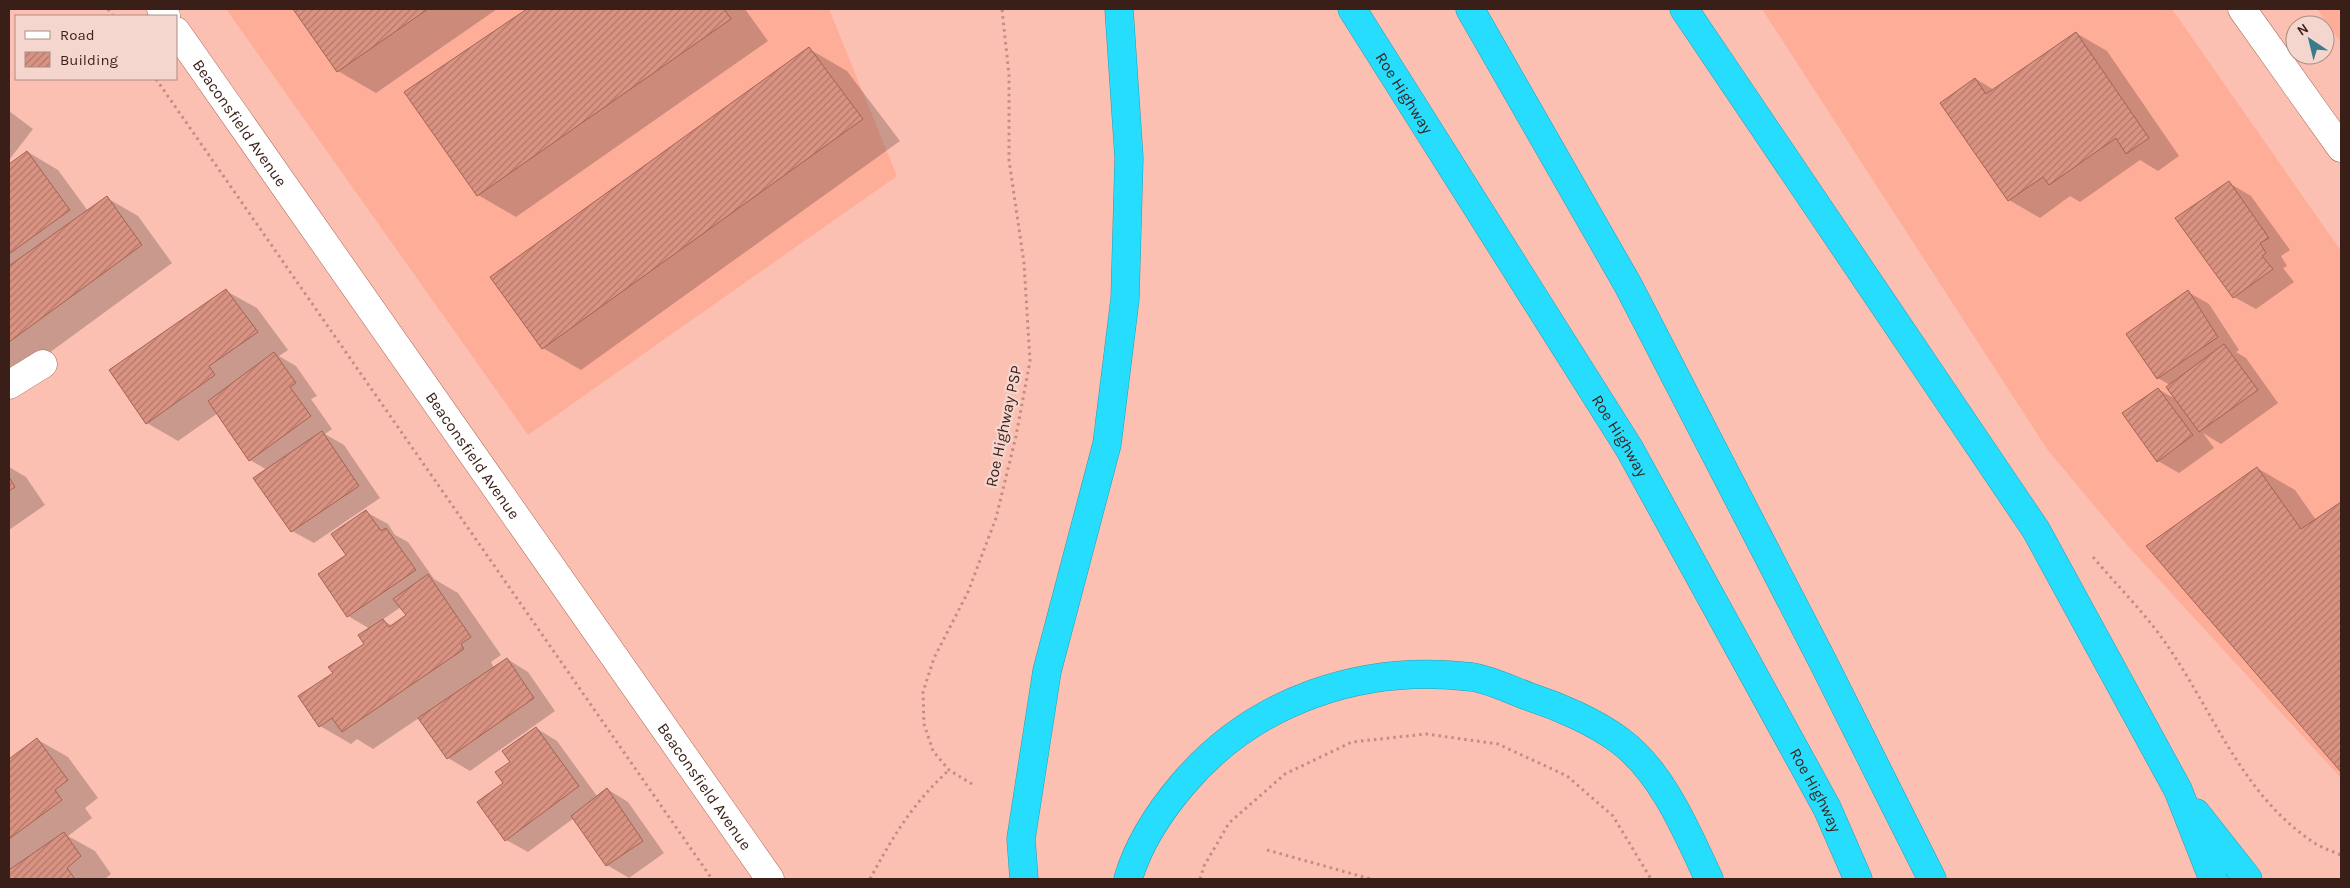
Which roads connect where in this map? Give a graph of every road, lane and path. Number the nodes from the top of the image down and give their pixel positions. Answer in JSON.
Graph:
{"nodes":[{"id":1,"x":1002,"y":9,"type":"edge"},
{"id":2,"x":1119,"y":9,"type":"edge"},
{"id":3,"x":1352,"y":9,"type":"edge"},
{"id":4,"x":1470,"y":9,"type":"edge"},
{"id":5,"x":1684,"y":9,"type":"edge"},
{"id":6,"x":2242,"y":9,"type":"edge"},
{"id":7,"x":178,"y":34,"type":"edge"},
{"id":8,"x":157,"y":80,"type":"edge"},
{"id":9,"x":2341,"y":148,"type":"edge"},
{"id":10,"x":43,"y":364,"type":"dead end"},
{"id":11,"x":9,"y":385,"type":"edge"},
{"id":12,"x":2134,"y":604,"type":"dead end"},
{"id":13,"x":949,"y":770,"type":"junction"},
{"id":14,"x":972,"y":784,"type":"dead end"},
{"id":15,"x":2178,"y":790,"type":"junction"},
{"id":16,"x":1267,"y":850,"type":"dead end"},
{"id":17,"x":2341,"y":855,"type":"edge"},
{"id":18,"x":712,"y":879,"type":"edge"},
{"id":19,"x":770,"y":879,"type":"edge"},
{"id":20,"x":870,"y":879,"type":"edge"},
{"id":21,"x":1024,"y":879,"type":"edge"},
{"id":22,"x":1128,"y":879,"type":"edge"},
{"id":23,"x":1200,"y":879,"type":"edge"},
{"id":24,"x":1370,"y":879,"type":"edge"},
{"id":25,"x":1651,"y":879,"type":"edge"},
{"id":26,"x":1710,"y":879,"type":"edge"},
{"id":27,"x":1858,"y":879,"type":"edge"},
{"id":28,"x":1932,"y":879,"type":"edge"},
{"id":29,"x":2213,"y":879,"type":"edge"},
{"id":30,"x":2248,"y":879,"type":"edge"}],
"edges":[{"from":1,"to":13,"type":"path","name":"Roe Highway PSP"},
{"from":2,"to":21,"type":"highway"},
{"from":3,"to":27,"type":"highway","name":"Roe Highway"},
{"from":4,"to":28,"type":"highway"},
{"from":5,"to":15,"type":"highway"},
{"from":6,"to":9,"type":"street"},
{"from":7,"to":19,"type":"street","name":"Beaconsfield Avenue"},
{"from":8,"to":18,"type":"path"},
{"from":10,"to":11,"type":"street"},
{"from":12,"to":17,"type":"path"},
{"from":13,"to":14,"type":"path","name":"Roe Highway PSP"},
{"from":13,"to":20,"type":"path"},
{"from":15,"to":29,"type":"highway"},
{"from":15,"to":30,"type":"highway"},
{"from":16,"to":24,"type":"path"},
{"from":22,"to":26,"type":"highway"},
{"from":23,"to":25,"type":"path"}]}
